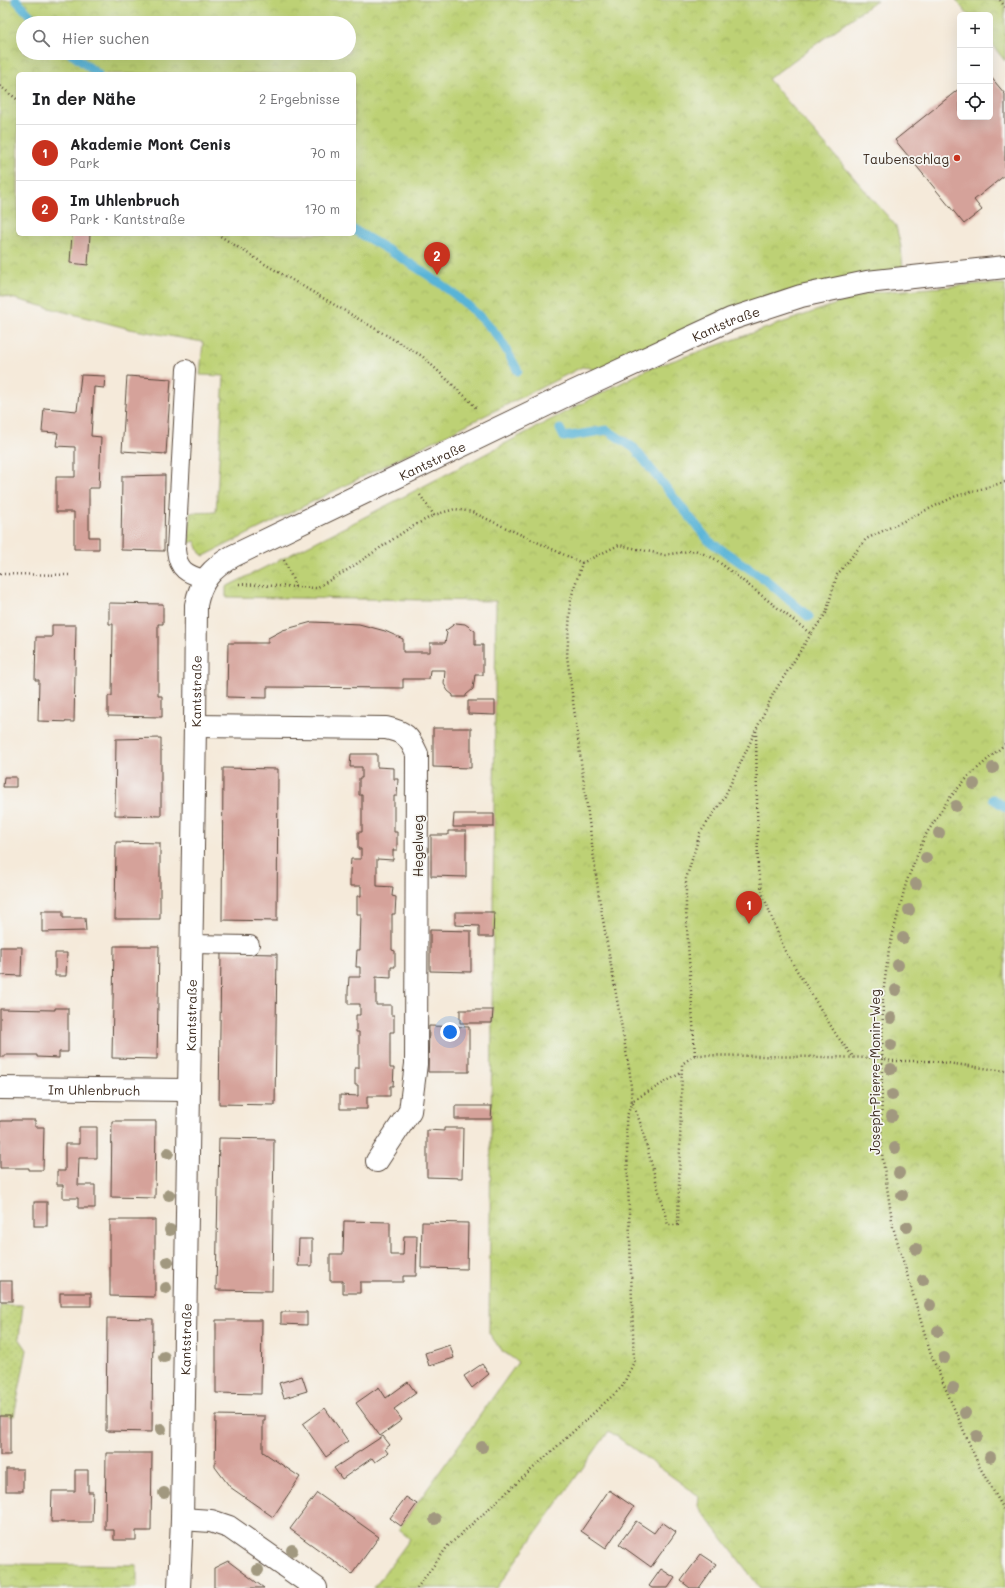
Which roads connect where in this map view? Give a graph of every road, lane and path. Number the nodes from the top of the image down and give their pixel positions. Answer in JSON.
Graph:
{"nodes":[{"id":1,"x":1000,"y":0,"type":"edge"},
{"id":2,"x":1005,"y":6,"type":"edge"},
{"id":3,"x":0,"y":86,"type":"edge"},
{"id":4,"x":16,"y":98,"type":"edge"},
{"id":5,"x":220,"y":236,"type":"edge"},
{"id":6,"x":1005,"y":267,"type":"edge"},
{"id":7,"x":186,"y":368,"type":"dead end"},
{"id":8,"x":470,"y":401,"type":"dead end"},
{"id":9,"x":1005,"y":482,"type":"edge"},
{"id":10,"x":423,"y":500,"type":"dead end"},
{"id":11,"x":434,"y":515,"type":"junction"},
{"id":12,"x":582,"y":563,"type":"junction"},
{"id":13,"x":0,"y":574,"type":"edge"},
{"id":14,"x":70,"y":575,"type":"dead end"},
{"id":15,"x":204,"y":579,"type":"junction"},
{"id":16,"x":811,"y":634,"type":"junction"},
{"id":17,"x":195,"y":726,"type":"junction"},
{"id":18,"x":756,"y":731,"type":"junction"},
{"id":19,"x":1005,"y":744,"type":"edge"},
{"id":20,"x":191,"y":944,"type":"junction"},
{"id":21,"x":250,"y":945,"type":"dead end"},
{"id":22,"x":695,"y":1055,"type":"junction"},
{"id":23,"x":854,"y":1058,"type":"junction"},
{"id":24,"x":882,"y":1058,"type":"junction"},
{"id":25,"x":1005,"y":1071,"type":"edge"},
{"id":26,"x":681,"y":1073,"type":"junction"},
{"id":27,"x":0,"y":1088,"type":"edge"},
{"id":28,"x":188,"y":1090,"type":"junction"},
{"id":29,"x":632,"y":1101,"type":"junction"},
{"id":30,"x":377,"y":1162,"type":"dead end"},
{"id":31,"x":1005,"y":1511,"type":"edge"},
{"id":32,"x":182,"y":1519,"type":"junction"},
{"id":33,"x":179,"y":1588,"type":"edge"},
{"id":34,"x":316,"y":1588,"type":"edge"},
{"id":35,"x":417,"y":1588,"type":"edge"}],
"edges":[{"from":1,"to":2,"type":"path"},
{"from":3,"to":4,"type":"path"},
{"from":5,"to":8,"type":"path"},
{"from":6,"to":15,"type":"street","name":"Kantstraße"},
{"from":7,"to":15,"type":"lane"},
{"from":9,"to":16,"type":"path"},
{"from":10,"to":11,"type":"path"},
{"from":11,"to":12,"type":"path"},
{"from":11,"to":15,"type":"path"},
{"from":12,"to":16,"type":"path"},
{"from":12,"to":29,"type":"path"},
{"from":13,"to":14,"type":"path"},
{"from":15,"to":17,"type":"street","name":"Kantstraße"},
{"from":16,"to":18,"type":"path"},
{"from":17,"to":20,"type":"street","name":"Kantstraße"},
{"from":17,"to":30,"type":"street","name":"Hegelweg"},
{"from":18,"to":22,"type":"path"},
{"from":18,"to":23,"type":"path"},
{"from":19,"to":24,"type":"path","name":"Joseph-Pierre-Monin-Weg"},
{"from":20,"to":21,"type":"lane"},
{"from":20,"to":28,"type":"street","name":"Kantstraße"},
{"from":22,"to":23,"type":"path"},
{"from":22,"to":26,"type":"path"},
{"from":23,"to":24,"type":"path"},
{"from":24,"to":25,"type":"path"},
{"from":24,"to":31,"type":"path","name":"Joseph-Pierre-Monin-Weg"},
{"from":26,"to":29,"type":"path"},
{"from":26,"to":29,"type":"path"},
{"from":27,"to":28,"type":"street","name":"Im Uhlenbruch"},
{"from":28,"to":32,"type":"street","name":"Kantstraße"},
{"from":29,"to":35,"type":"path"},
{"from":32,"to":33,"type":"street","name":"Kantstraße"},
{"from":32,"to":34,"type":"street"}]}
